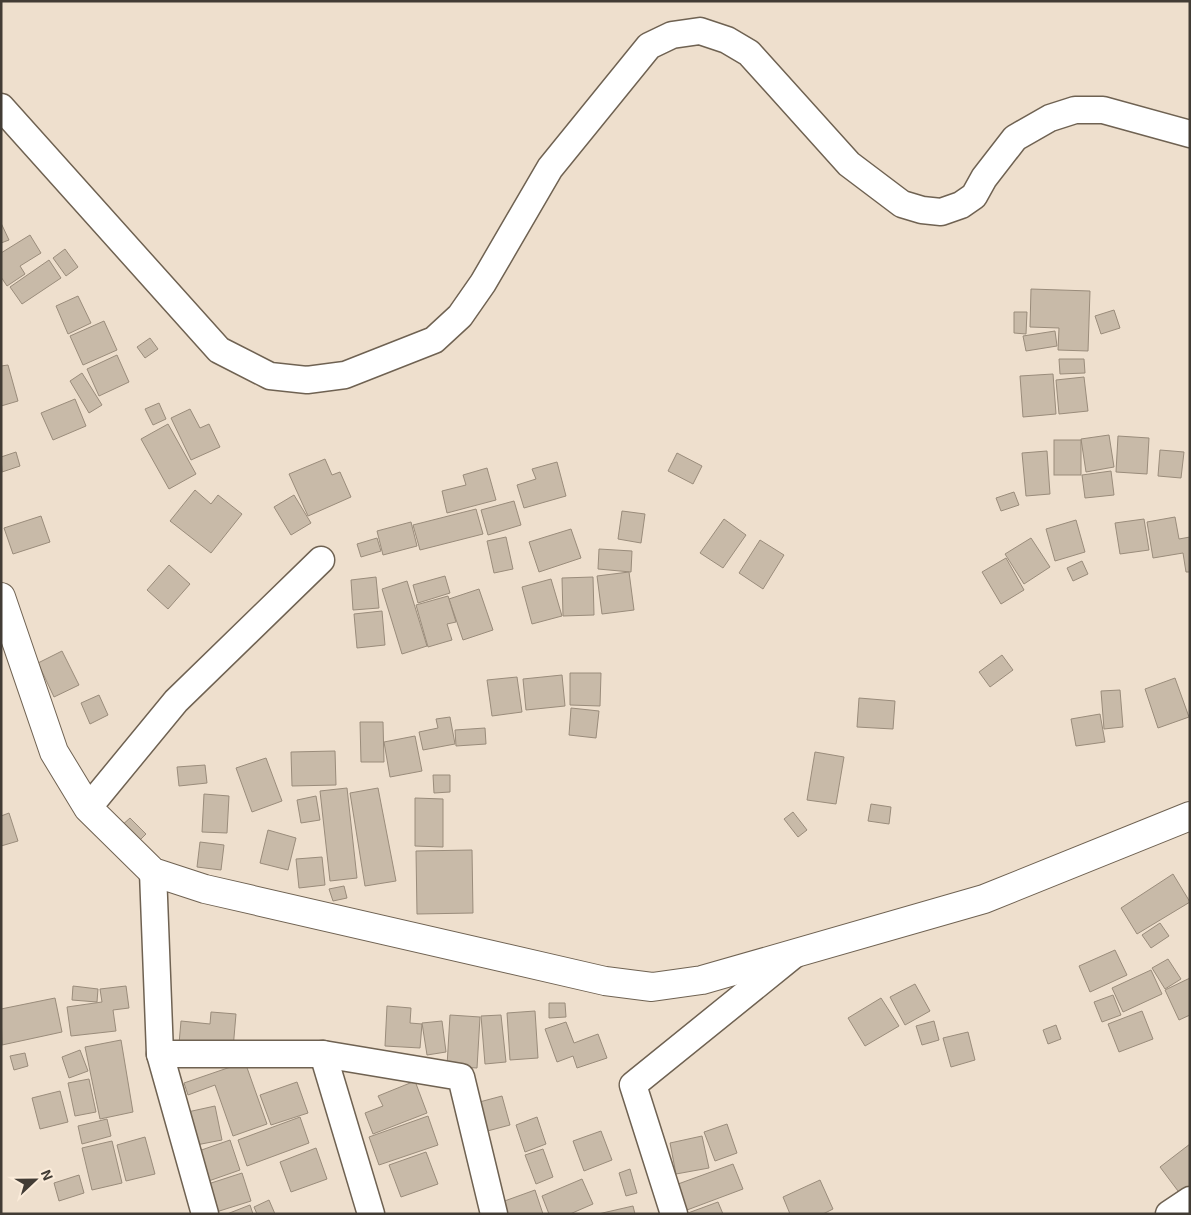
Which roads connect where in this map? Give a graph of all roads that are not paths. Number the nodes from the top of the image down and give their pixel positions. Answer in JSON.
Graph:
{"nodes":[{"id":1,"x":1,"y":108,"type":"edge"},
{"id":2,"x":1190,"y":134,"type":"edge"},
{"id":3,"x":321,"y":560,"type":"dead end"},
{"id":4,"x":1,"y":596,"type":"edge"},
{"id":5,"x":88,"y":808,"type":"junction"},
{"id":6,"x":1190,"y":816,"type":"edge"},
{"id":7,"x":153,"y":872,"type":"junction"},
{"id":8,"x":795,"y":954,"type":"junction"},
{"id":9,"x":160,"y":1054,"type":"junction"},
{"id":10,"x":323,"y":1054,"type":"junction"},
{"id":11,"x":1190,"y":1200,"type":"edge"},
{"id":12,"x":205,"y":1214,"type":"edge"},
{"id":13,"x":370,"y":1214,"type":"edge"},
{"id":14,"x":494,"y":1214,"type":"edge"},
{"id":15,"x":674,"y":1214,"type":"edge"},
{"id":16,"x":1169,"y":1214,"type":"edge"}],
"edges":[{"from":1,"to":2,"type":"street"},
{"from":3,"to":5,"type":"street"},
{"from":4,"to":5,"type":"street"},
{"from":5,"to":7,"type":"street"},
{"from":6,"to":8,"type":"street"},
{"from":7,"to":8,"type":"street"},
{"from":7,"to":9,"type":"street"},
{"from":8,"to":15,"type":"street"},
{"from":9,"to":10,"type":"street"},
{"from":9,"to":12,"type":"street"},
{"from":10,"to":13,"type":"street"},
{"from":10,"to":14,"type":"street"},
{"from":11,"to":16,"type":"street"}]}
